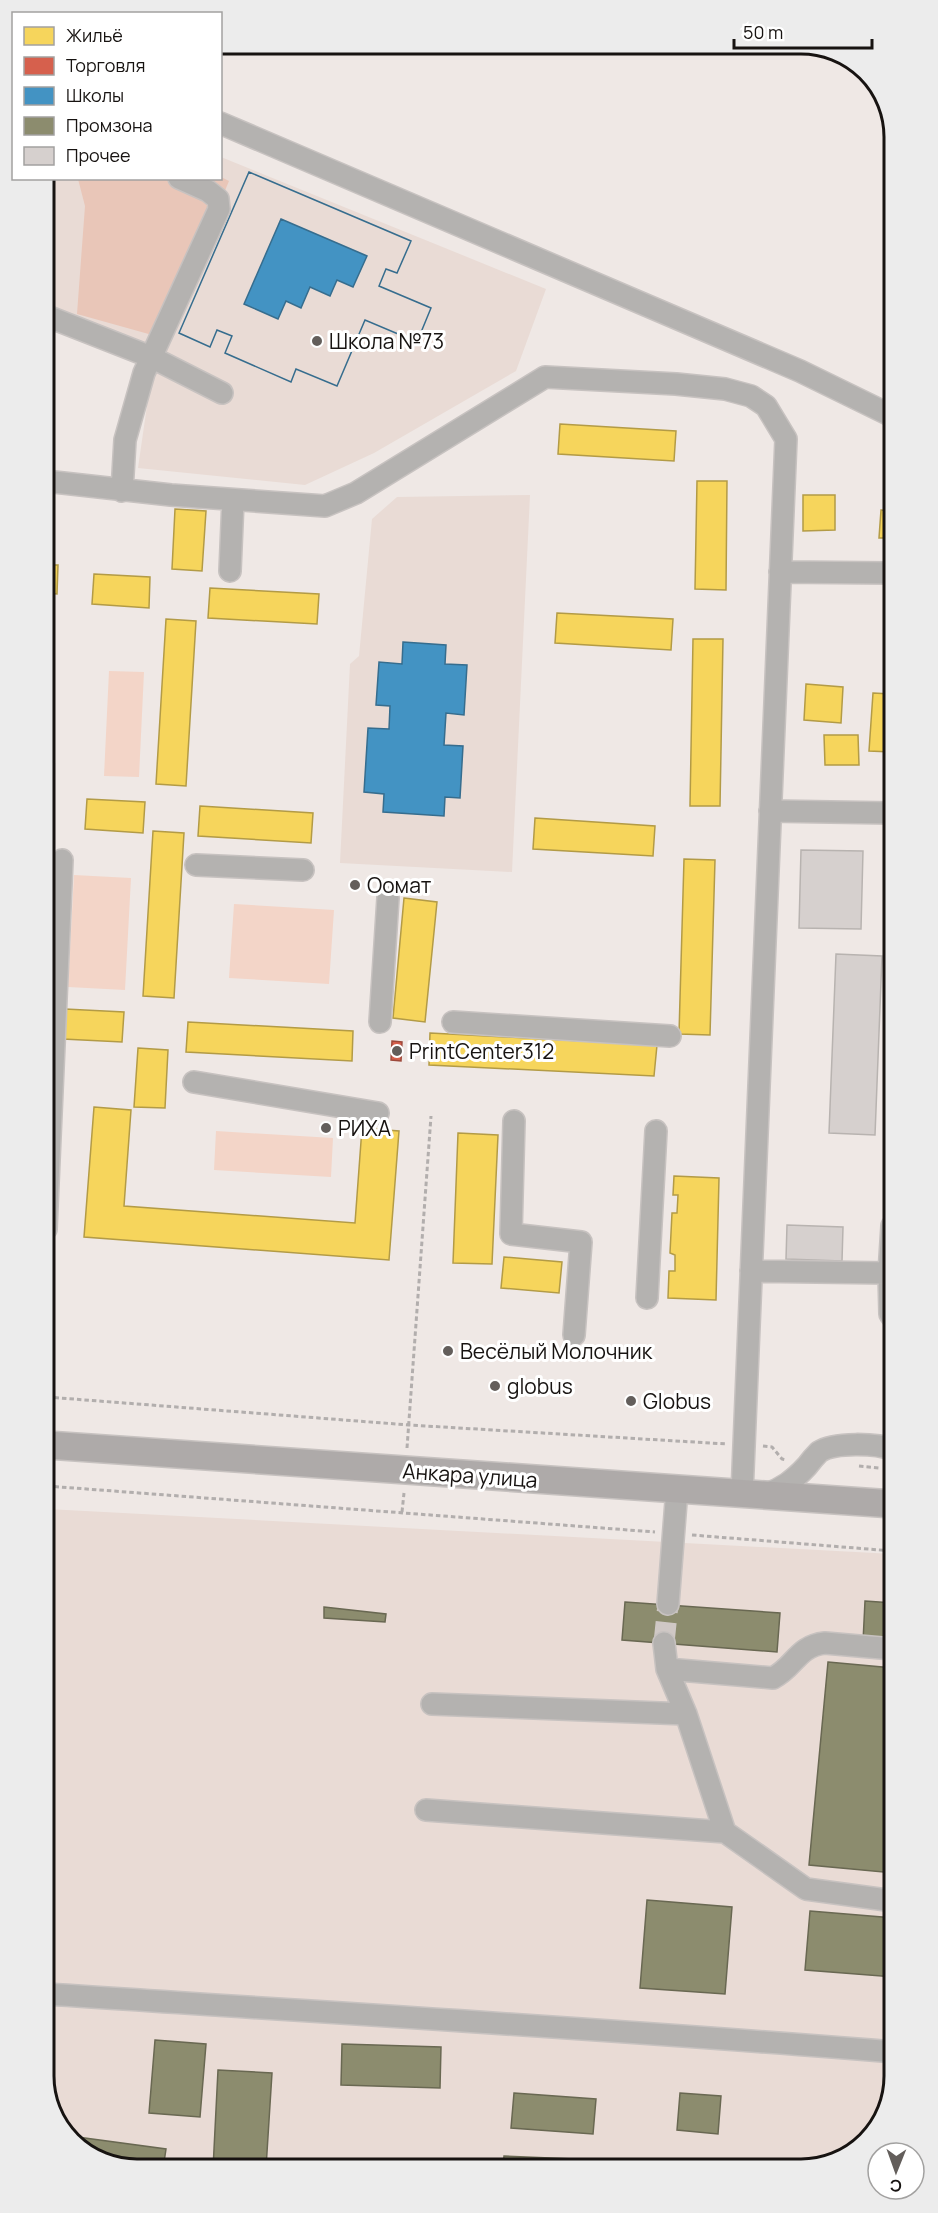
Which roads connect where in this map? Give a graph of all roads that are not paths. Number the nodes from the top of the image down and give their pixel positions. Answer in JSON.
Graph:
{"nodes":[{"id":1,"x":222,"y":124,"type":"edge"},
{"id":2,"x":183,"y":180,"type":"edge"},
{"id":3,"x":54,"y":319,"type":"edge"},
{"id":4,"x":151,"y":357,"type":"junction"},
{"id":5,"x":222,"y":393,"type":"dead end"},
{"id":6,"x":884,"y":412,"type":"edge"},
{"id":7,"x":54,"y":482,"type":"edge"},
{"id":8,"x":122,"y":490,"type":"junction"},
{"id":9,"x":233,"y":500,"type":"junction"},
{"id":10,"x":230,"y":572,"type":"dead end"},
{"id":11,"x":780,"y":572,"type":"junction"},
{"id":12,"x":884,"y":573,"type":"edge"},
{"id":13,"x":770,"y":811,"type":"junction"},
{"id":14,"x":884,"y":813,"type":"edge"},
{"id":15,"x":62,"y":860,"type":"dead end"},
{"id":16,"x":196,"y":865,"type":"dead end"},
{"id":17,"x":303,"y":870,"type":"dead end"},
{"id":18,"x":388,"y":898,"type":"dead end"},
{"id":19,"x":380,"y":1022,"type":"dead end"},
{"id":20,"x":453,"y":1022,"type":"dead end"},
{"id":21,"x":670,"y":1036,"type":"dead end"},
{"id":22,"x":54,"y":1044,"type":"edge"},
{"id":23,"x":194,"y":1082,"type":"dead end"},
{"id":24,"x":378,"y":1113,"type":"dead end"},
{"id":25,"x":514,"y":1121,"type":"dead end"},
{"id":26,"x":656,"y":1131,"type":"dead end"},
{"id":27,"x":751,"y":1271,"type":"junction"},
{"id":28,"x":884,"y":1273,"type":"edge"},
{"id":29,"x":647,"y":1298,"type":"dead end"},
{"id":30,"x":574,"y":1335,"type":"dead end"},
{"id":31,"x":54,"y":1445,"type":"edge"},
{"id":32,"x":884,"y":1447,"type":"edge"},
{"id":33,"x":677,"y":1489,"type":"junction"},
{"id":34,"x":752,"y":1495,"type":"junction"},
{"id":35,"x":884,"y":1503,"type":"edge"},
{"id":36,"x":668,"y":1604,"type":"tunnel mouth"},
{"id":37,"x":664,"y":1643,"type":"tunnel mouth"},
{"id":38,"x":884,"y":1647,"type":"edge"},
{"id":39,"x":667,"y":1669,"type":"junction"},
{"id":40,"x":432,"y":1704,"type":"dead end"},
{"id":41,"x":686,"y":1714,"type":"junction"},
{"id":42,"x":426,"y":1810,"type":"dead end"},
{"id":43,"x":725,"y":1832,"type":"junction"},
{"id":44,"x":884,"y":1899,"type":"edge"},
{"id":45,"x":54,"y":1994,"type":"edge"},
{"id":46,"x":884,"y":2051,"type":"edge"}],
"edges":[{"from":1,"to":6,"type":"street"},
{"from":2,"to":4,"type":"street"},
{"from":3,"to":4,"type":"street"},
{"from":4,"to":5,"type":"street"},
{"from":4,"to":8,"type":"street"},
{"from":7,"to":8,"type":"street"},
{"from":8,"to":9,"type":"street"},
{"from":9,"to":10,"type":"street"},
{"from":9,"to":11,"type":"street"},
{"from":11,"to":12,"type":"street"},
{"from":11,"to":13,"type":"street"},
{"from":13,"to":14,"type":"street"},
{"from":13,"to":27,"type":"street"},
{"from":15,"to":22,"type":"street"},
{"from":16,"to":17,"type":"street"},
{"from":18,"to":19,"type":"street"},
{"from":20,"to":21,"type":"street"},
{"from":23,"to":24,"type":"street"},
{"from":25,"to":30,"type":"street"},
{"from":26,"to":29,"type":"street"},
{"from":27,"to":28,"type":"street"},
{"from":27,"to":34,"type":"street"},
{"from":31,"to":33,"type":"main road","name":"Анкара улица"},
{"from":32,"to":34,"type":"street"},
{"from":33,"to":34,"type":"main road","name":"Анкара улица"},
{"from":33,"to":36,"type":"street"},
{"from":34,"to":35,"type":"main road","name":"Анкара улица"},
{"from":37,"to":39,"type":"street"},
{"from":38,"to":39,"type":"street"},
{"from":39,"to":41,"type":"street"},
{"from":40,"to":41,"type":"street"},
{"from":41,"to":43,"type":"street"},
{"from":42,"to":43,"type":"street"},
{"from":43,"to":44,"type":"street"},
{"from":45,"to":46,"type":"street"}]}
